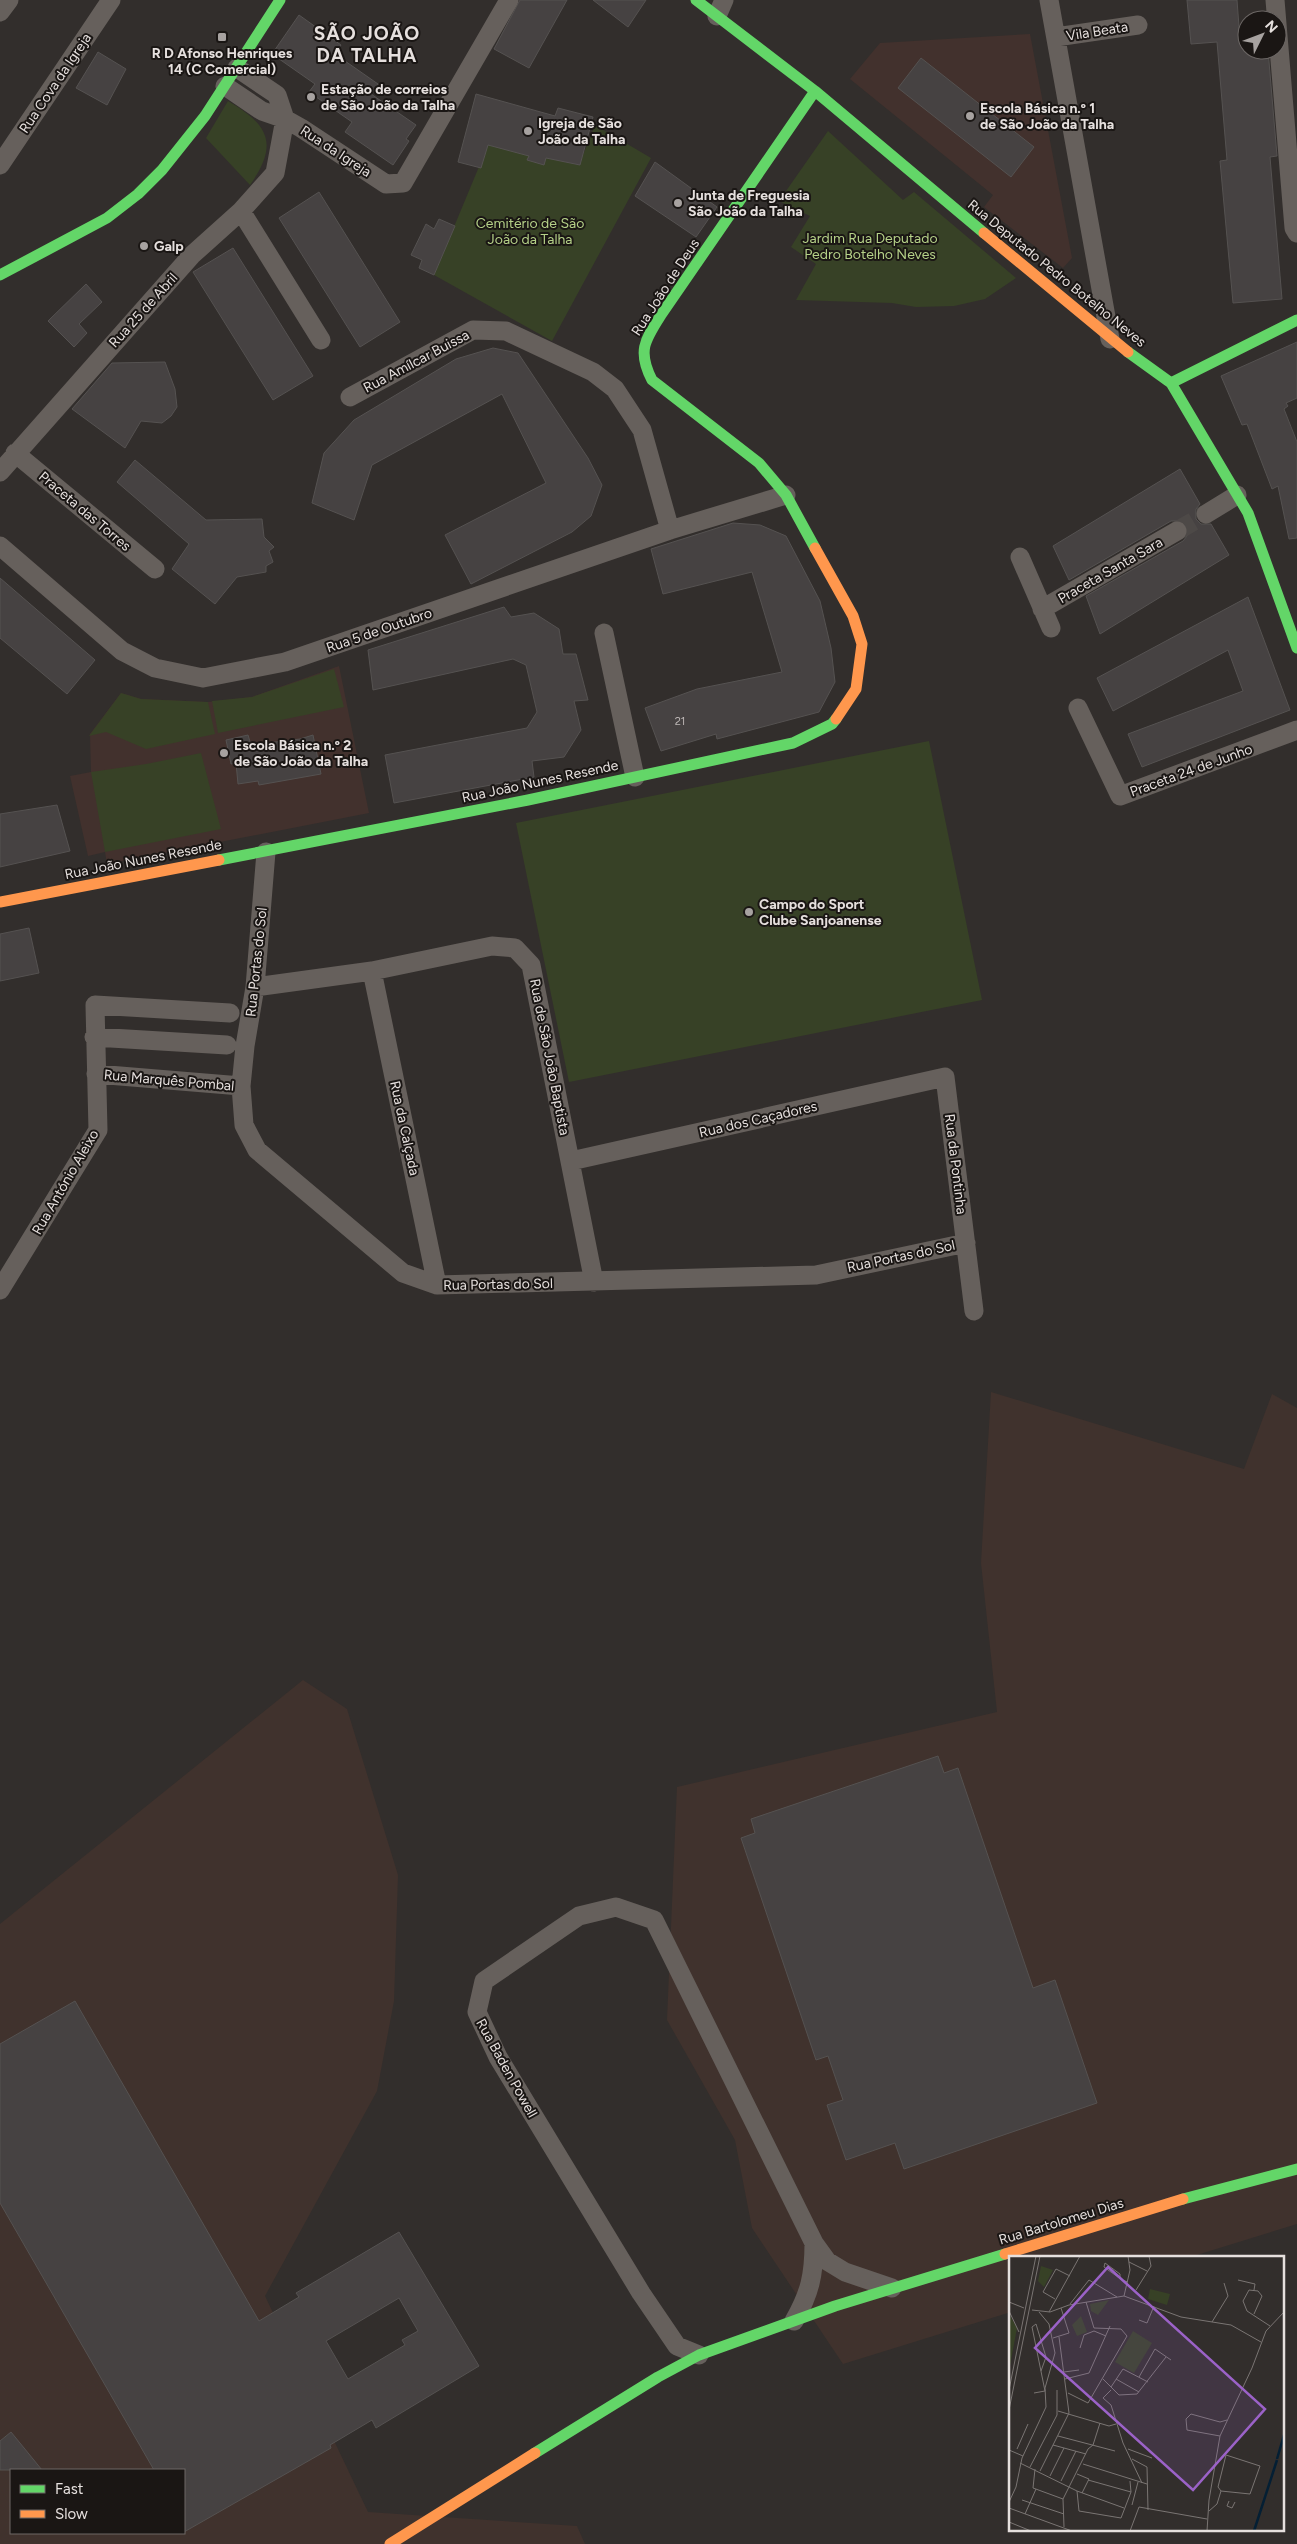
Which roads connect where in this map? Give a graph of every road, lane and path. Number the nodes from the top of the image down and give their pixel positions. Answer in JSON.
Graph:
{"nodes":[{"id":1,"x":9,"y":0,"type":"edge"},
{"id":2,"x":111,"y":0,"type":"edge"},
{"id":3,"x":280,"y":0,"type":"edge"},
{"id":4,"x":510,"y":0,"type":"edge"},
{"id":5,"x":696,"y":0,"type":"edge"},
{"id":6,"x":1049,"y":0,"type":"edge"},
{"id":7,"x":1276,"y":0,"type":"edge"},
{"id":8,"x":721,"y":8,"type":"edge"},
{"id":9,"x":0,"y":12,"type":"edge"},
{"id":10,"x":1138,"y":25,"type":"dead end"},
{"id":11,"x":1056,"y":38,"type":"junction"},
{"id":12,"x":236,"y":68,"type":"junction"},
{"id":13,"x":225,"y":86,"type":"junction"},
{"id":14,"x":814,"y":92,"type":"junction"},
{"id":15,"x":285,"y":119,"type":"junction"},
{"id":16,"x":0,"y":166,"type":"edge"},
{"id":17,"x":1295,"y":193,"type":"edge"},
{"id":18,"x":241,"y":211,"type":"junction"},
{"id":19,"x":1297,"y":233,"type":"edge"},
{"id":20,"x":0,"y":275,"type":"edge"},
{"id":21,"x":1297,"y":320,"type":"edge"},
{"id":22,"x":1110,"y":339,"type":"junction"},
{"id":23,"x":321,"y":340,"type":"dead end"},
{"id":24,"x":1171,"y":383,"type":"junction"},
{"id":25,"x":350,"y":397,"type":"dead end"},
{"id":26,"x":15,"y":453,"type":"junction"},
{"id":27,"x":0,"y":472,"type":"edge"},
{"id":28,"x":786,"y":495,"type":"junction"},
{"id":29,"x":1237,"y":495,"type":"junction"},
{"id":30,"x":1206,"y":514,"type":"tunnel mouth"},
{"id":31,"x":670,"y":530,"type":"junction"},
{"id":32,"x":1177,"y":531,"type":"tunnel mouth"},
{"id":33,"x":0,"y":546,"type":"edge"},
{"id":34,"x":1020,"y":557,"type":"dead end"},
{"id":35,"x":155,"y":569,"type":"dead end"},
{"id":36,"x":1042,"y":609,"type":"junction"},
{"id":37,"x":1051,"y":628,"type":"dead end"},
{"id":38,"x":604,"y":633,"type":"dead end"},
{"id":39,"x":1297,"y":648,"type":"edge"},
{"id":40,"x":1078,"y":708,"type":"dead end"},
{"id":41,"x":1297,"y":730,"type":"edge"},
{"id":42,"x":635,"y":777,"type":"junction"},
{"id":43,"x":266,"y":852,"type":"junction"},
{"id":44,"x":0,"y":902,"type":"edge"},
{"id":45,"x":372,"y":971,"type":"junction"},
{"id":46,"x":256,"y":987,"type":"junction"},
{"id":47,"x":230,"y":1013,"type":"dead end"},
{"id":48,"x":94,"y":1037,"type":"junction"},
{"id":49,"x":227,"y":1045,"type":"dead end"},
{"id":50,"x":96,"y":1074,"type":"junction"},
{"id":51,"x":945,"y":1077,"type":"joint"},
{"id":52,"x":241,"y":1086,"type":"junction"},
{"id":53,"x":570,"y":1161,"type":"junction"},
{"id":54,"x":966,"y":1242,"type":"junction"},
{"id":55,"x":594,"y":1282,"type":"junction"},
{"id":56,"x":437,"y":1285,"type":"junction"},
{"id":57,"x":0,"y":1290,"type":"edge"},
{"id":58,"x":974,"y":1311,"type":"dead end"},
{"id":59,"x":1297,"y":2169,"type":"edge"},
{"id":60,"x":814,"y":2243,"type":"junction"},
{"id":61,"x":892,"y":2288,"type":"junction"},
{"id":62,"x":794,"y":2321,"type":"junction"},
{"id":63,"x":699,"y":2355,"type":"junction"},
{"id":64,"x":390,"y":2544,"type":"edge"}],
"edges":[{"from":1,"to":9,"type":"street"},
{"from":2,"to":16,"type":"street","name":"Rua Cova da Igreja"},
{"from":3,"to":12,"type":"street"},
{"from":4,"to":15,"type":"street","name":"Rua da Igreja"},
{"from":5,"to":8,"type":"street","name":"Rua Deputado Pedro Botelho Neves"},
{"from":6,"to":11,"type":"street"},
{"from":7,"to":17,"type":"street"},
{"from":8,"to":14,"type":"street","name":"Rua Deputado Pedro Botelho Neves"},
{"from":10,"to":11,"type":"street","name":"Vila Beata"},
{"from":11,"to":22,"type":"street"},
{"from":12,"to":13,"type":"street"},
{"from":12,"to":15,"type":"street","name":"Rua da Igreja"},
{"from":13,"to":15,"type":"street","name":"Rua da Igreja"},
{"from":13,"to":20,"type":"street"},
{"from":14,"to":22,"type":"street","name":"Rua Deputado Pedro Botelho Neves"},
{"from":14,"to":28,"type":"street","name":"Rua João de Deus"},
{"from":15,"to":18,"type":"street","name":"Rua 25 de Abril"},
{"from":17,"to":19,"type":"street"},
{"from":18,"to":23,"type":"street"},
{"from":18,"to":26,"type":"street","name":"Rua 25 de Abril"},
{"from":21,"to":24,"type":"street"},
{"from":22,"to":24,"type":"street","name":"Rua Deputado Pedro Botelho Neves"},
{"from":24,"to":29,"type":"street","name":"Rua Deputado Pedro Botelho Neves"},
{"from":25,"to":31,"type":"street","name":"Rua Amílcar Buissa"},
{"from":26,"to":27,"type":"street","name":"Rua 25 de Abril"},
{"from":26,"to":35,"type":"street","name":"Praceta das Torres"},
{"from":28,"to":31,"type":"street","name":"Rua 5 de Outubro"},
{"from":28,"to":42,"type":"street","name":"Rua João Nunes Resende"},
{"from":29,"to":30,"type":"street"},
{"from":29,"to":39,"type":"street","name":"Rua Deputado Pedro Botelho Neves"},
{"from":31,"to":33,"type":"street","name":"Rua 5 de Outubro"},
{"from":32,"to":36,"type":"street","name":"Praceta Santa Sara"},
{"from":34,"to":36,"type":"street","name":"Praceta Santa Sara"},
{"from":36,"to":37,"type":"street","name":"Praceta Santa Sara"},
{"from":38,"to":42,"type":"street"},
{"from":40,"to":41,"type":"street","name":"Praceta 24 de Junho"},
{"from":42,"to":43,"type":"street","name":"Rua João Nunes Resende"},
{"from":43,"to":44,"type":"street","name":"Rua João Nunes Resende"},
{"from":43,"to":46,"type":"street","name":"Rua Portas do Sol"},
{"from":45,"to":46,"type":"street","name":"Rua de São João Baptista"},
{"from":45,"to":53,"type":"street","name":"Rua de São João Baptista"},
{"from":45,"to":56,"type":"street","name":"Rua da Calçada"},
{"from":46,"to":52,"type":"street","name":"Rua Portas do Sol"},
{"from":47,"to":48,"type":"street","name":"Rua António Aleixo"},
{"from":48,"to":49,"type":"street"},
{"from":48,"to":50,"type":"street","name":"Rua António Aleixo"},
{"from":50,"to":52,"type":"street","name":"Rua Marquês Pombal"},
{"from":50,"to":57,"type":"street","name":"Rua António Aleixo"},
{"from":51,"to":53,"type":"street","name":"Rua dos Caçadores"},
{"from":51,"to":54,"type":"street","name":"Rua da Pontinha"},
{"from":52,"to":56,"type":"street","name":"Rua Portas do Sol"},
{"from":53,"to":55,"type":"street","name":"Rua de São João Baptista"},
{"from":54,"to":55,"type":"street","name":"Rua Portas do Sol"},
{"from":54,"to":58,"type":"street","name":"Rua da Pontinha"},
{"from":55,"to":56,"type":"street","name":"Rua Portas do Sol"},
{"from":59,"to":61,"type":"street","name":"Rua Bartolomeu Dias"},
{"from":60,"to":61,"type":"street","name":"Rua Baden Powell"},
{"from":60,"to":62,"type":"street","name":"Rua Baden Powell"},
{"from":60,"to":63,"type":"street","name":"Rua Baden Powell"},
{"from":61,"to":62,"type":"street","name":"Rua Bartolomeu Dias"},
{"from":62,"to":63,"type":"street","name":"Rua Bartolomeu Dias"},
{"from":63,"to":64,"type":"street","name":"Rua Bartolomeu Dias"}]}
